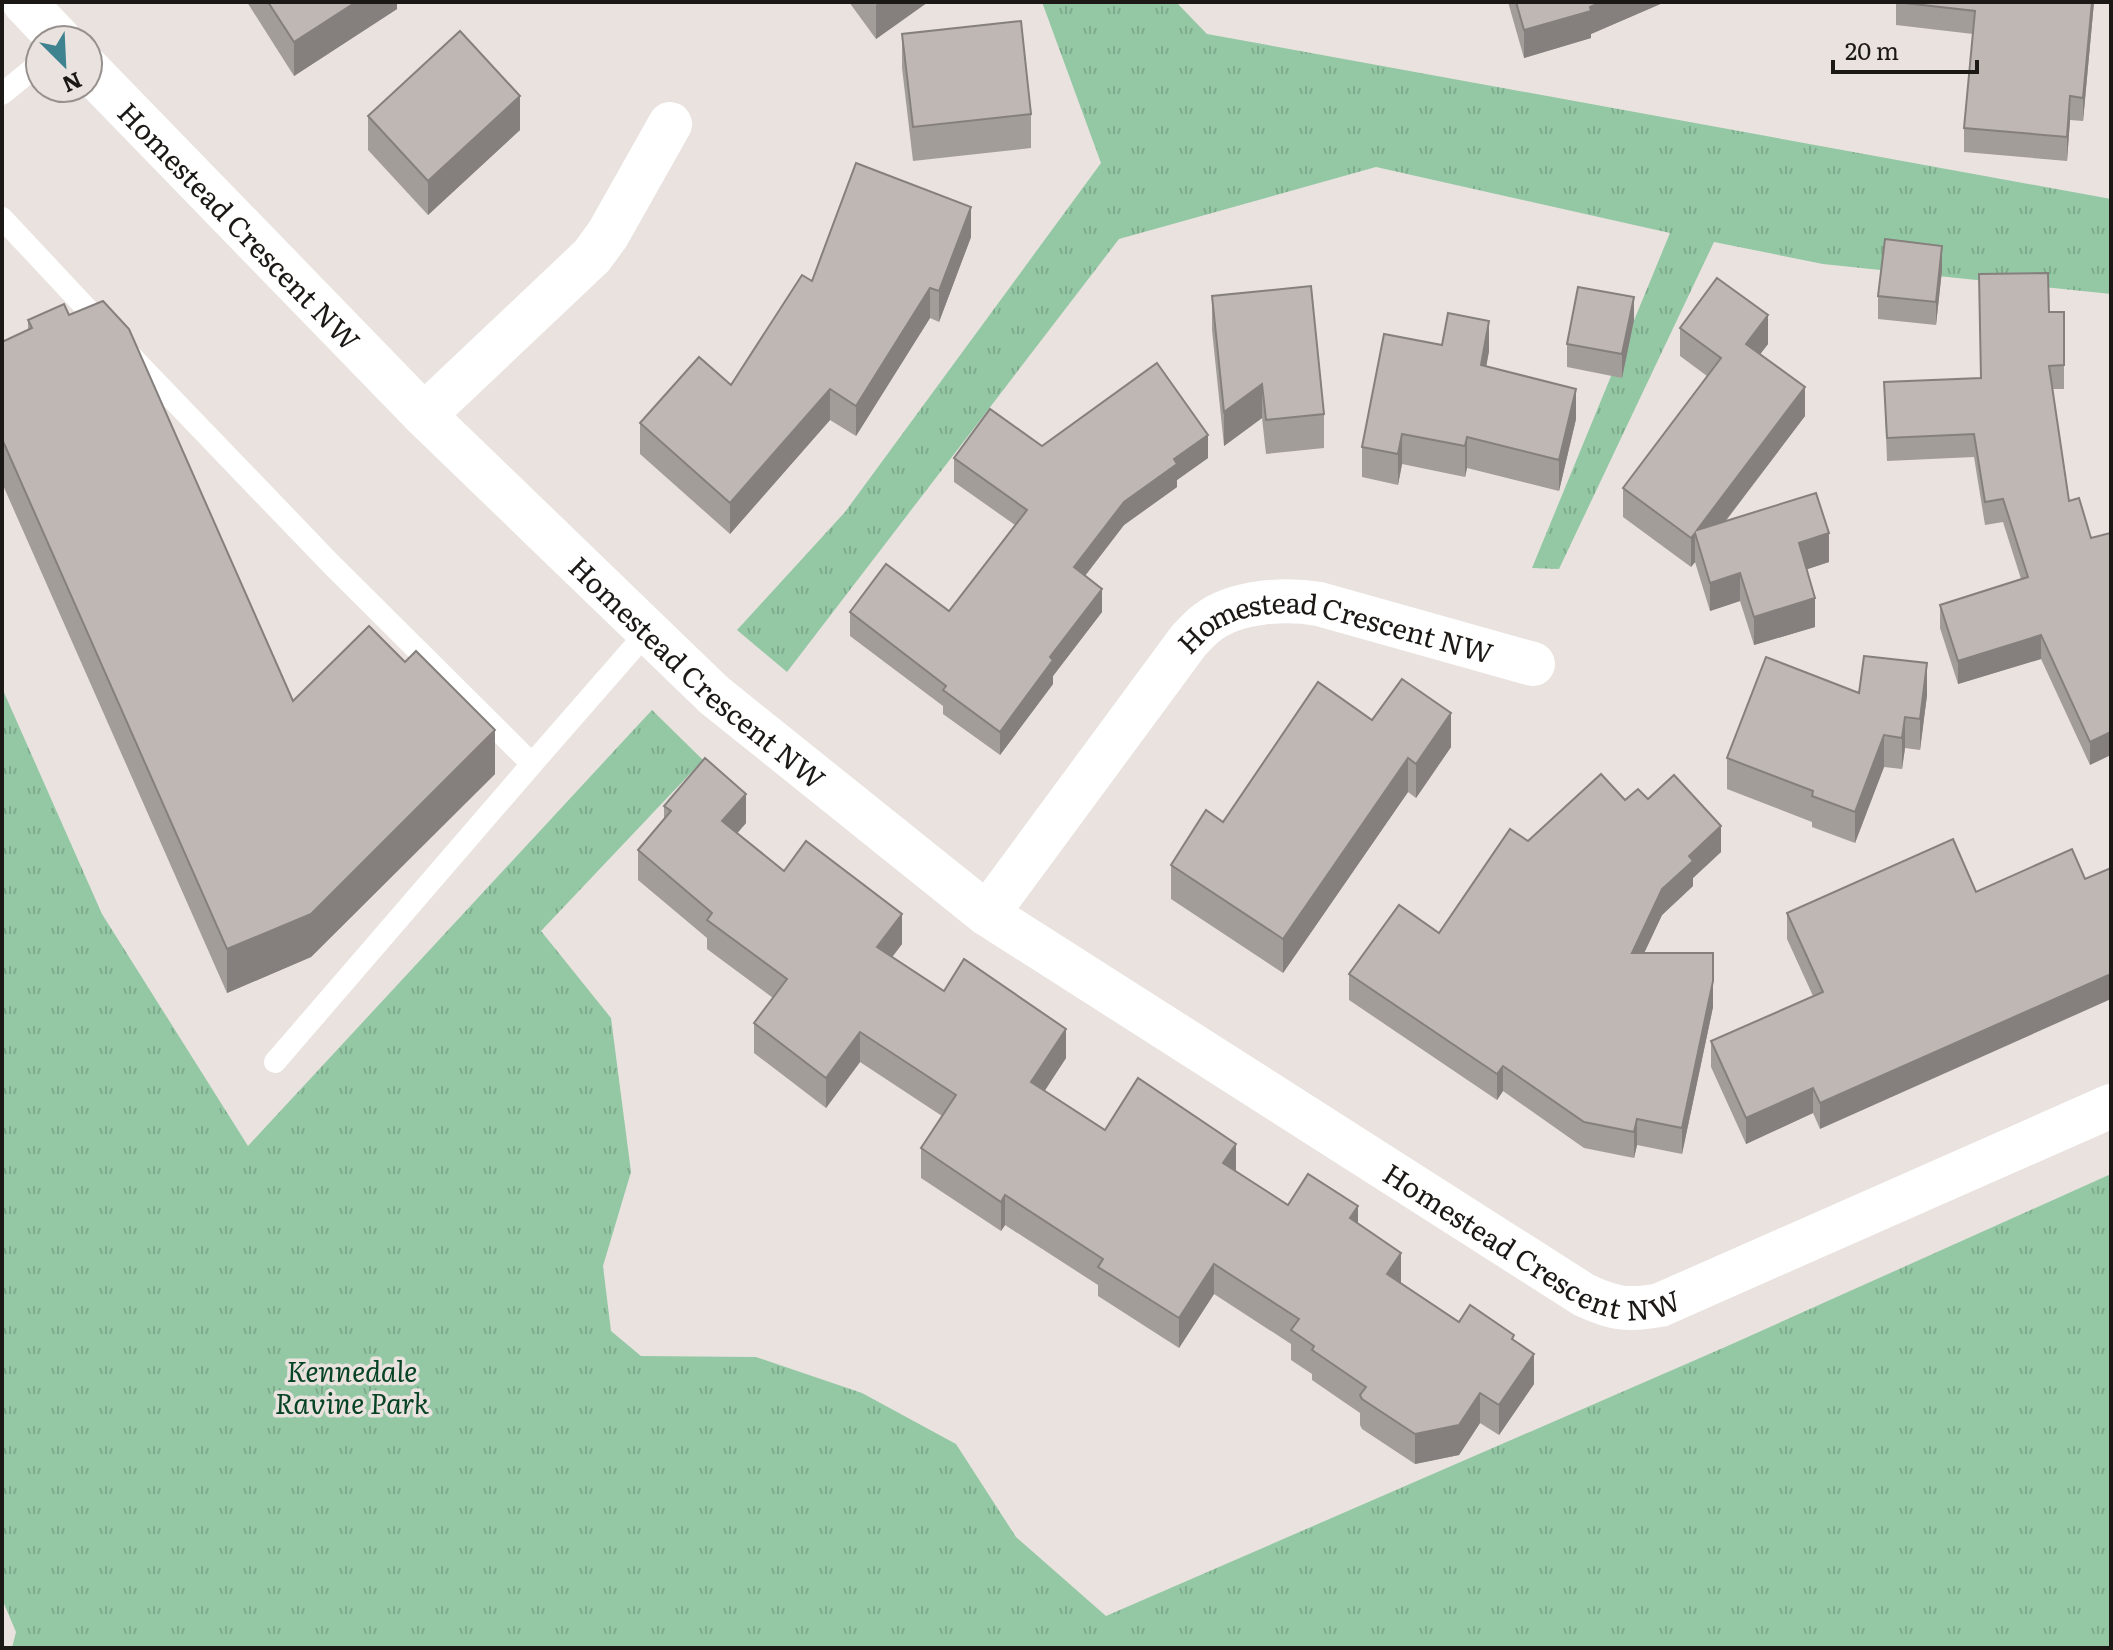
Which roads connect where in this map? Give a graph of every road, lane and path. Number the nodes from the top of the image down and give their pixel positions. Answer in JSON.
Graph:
{"nodes":[{"id":1,"x":24,"y":2,"type":"edge"},
{"id":2,"x":45,"y":24,"type":"edge"},
{"id":3,"x":24,"y":76,"type":"edge"},
{"id":4,"x":104,"y":85,"type":"edge"},
{"id":5,"x":2,"y":94,"type":"edge"},
{"id":6,"x":670,"y":124,"type":"dead end"},
{"id":7,"x":2,"y":218,"type":"edge"},
{"id":8,"x":424,"y":415,"type":"junction"},
{"id":9,"x":649,"y":630,"type":"junction"},
{"id":10,"x":1533,"y":664,"type":"dead end"},
{"id":11,"x":532,"y":764,"type":"junction"},
{"id":12,"x":987,"y":914,"type":"junction"},
{"id":13,"x":275,"y":1062,"type":"dead end"},
{"id":14,"x":2111,"y":1106,"type":"edge"}],
"edges":[{"from":1,"to":2,"type":"street"},
{"from":3,"to":5,"type":"lane"},
{"from":4,"to":8,"type":"street","name":"Homestead Crescent NW"},
{"from":6,"to":8,"type":"street"},
{"from":7,"to":11,"type":"lane"},
{"from":8,"to":9,"type":"street","name":"Homestead Crescent NW"},
{"from":9,"to":11,"type":"lane"},
{"from":9,"to":12,"type":"street","name":"Homestead Crescent NW"},
{"from":10,"to":12,"type":"street","name":"Homestead Crescent NW"},
{"from":11,"to":13,"type":"lane"},
{"from":12,"to":14,"type":"street","name":"Homestead Crescent NW"}]}
